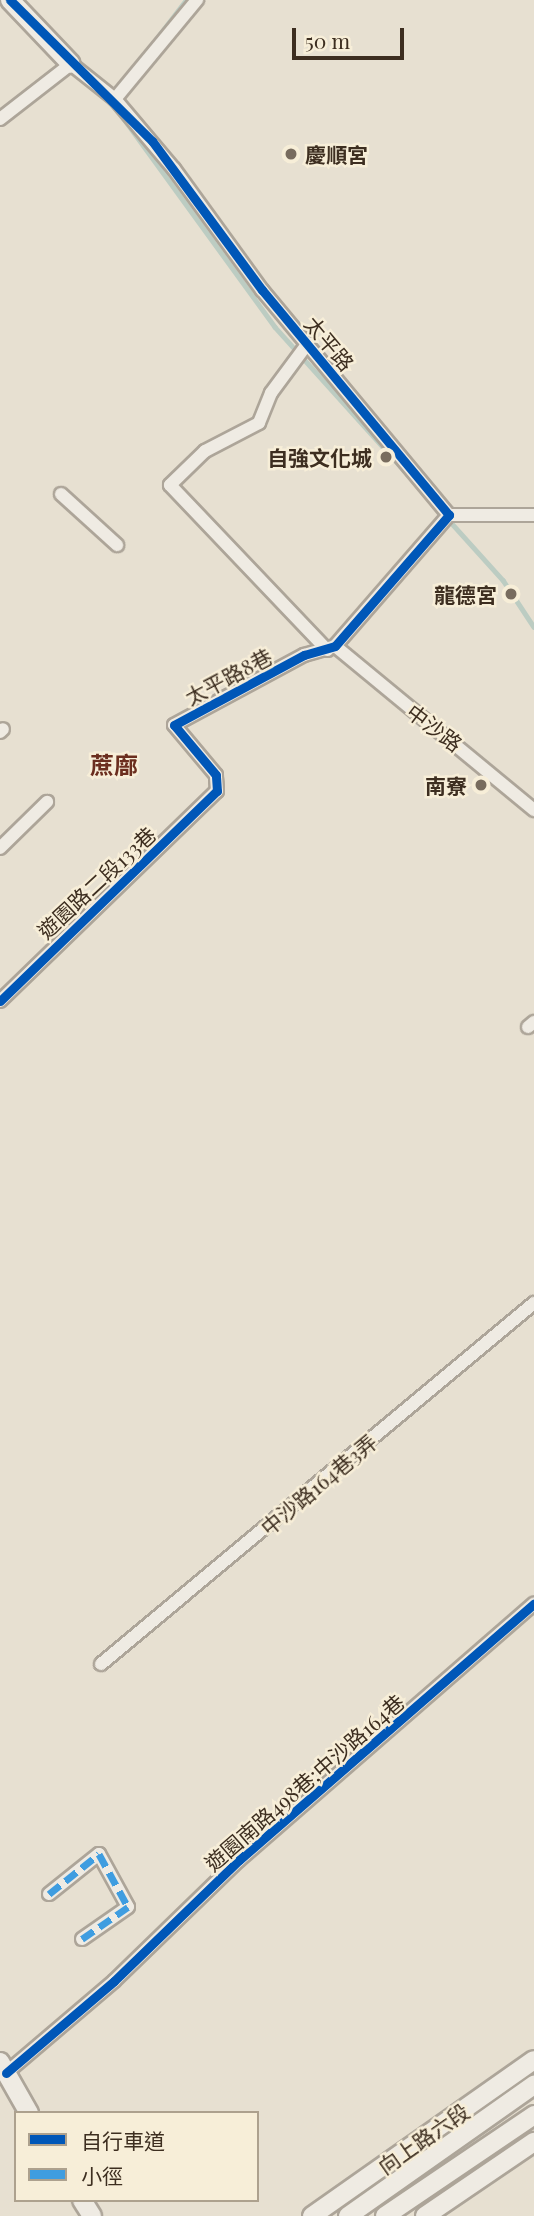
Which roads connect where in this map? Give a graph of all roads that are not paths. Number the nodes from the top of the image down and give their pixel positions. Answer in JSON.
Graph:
{"nodes":[{"id":1,"x":10,"y":0,"type":"edge"},
{"id":2,"x":197,"y":0,"type":"edge"},
{"id":3,"x":71,"y":64,"type":"junction"},
{"id":4,"x":115,"y":99,"type":"junction"},
{"id":5,"x":0,"y":119,"type":"edge"},
{"id":6,"x":308,"y":343,"type":"junction"},
{"id":7,"x":61,"y":494,"type":"dead end"},
{"id":8,"x":449,"y":515,"type":"junction"},
{"id":9,"x":534,"y":515,"type":"edge"},
{"id":10,"x":117,"y":545,"type":"dead end"},
{"id":11,"x":331,"y":648,"type":"junction"},
{"id":12,"x":217,"y":791,"type":"joint"},
{"id":13,"x":47,"y":802,"type":"dead end"},
{"id":14,"x":534,"y":810,"type":"edge"},
{"id":15,"x":0,"y":848,"type":"edge"},
{"id":16,"x":0,"y":1001,"type":"edge"},
{"id":17,"x":534,"y":1303,"type":"edge"},
{"id":18,"x":534,"y":1604,"type":"edge"},
{"id":19,"x":101,"y":1664,"type":"dead end"},
{"id":20,"x":49,"y":1894,"type":"dead end"},
{"id":21,"x":82,"y":1939,"type":"dead end"},
{"id":22,"x":534,"y":2060,"type":"edge"},
{"id":23,"x":3,"y":2068,"type":"edge"},
{"id":24,"x":534,"y":2085,"type":"edge"},
{"id":25,"x":28,"y":2111,"type":"edge"},
{"id":26,"x":534,"y":2115,"type":"edge"},
{"id":27,"x":534,"y":2142,"type":"edge"},
{"id":28,"x":312,"y":2216,"type":"edge"},
{"id":29,"x":348,"y":2216,"type":"edge"},
{"id":30,"x":385,"y":2216,"type":"edge"},
{"id":31,"x":425,"y":2216,"type":"edge"}],
"edges":[{"from":1,"to":3,"type":"main road"},
{"from":2,"to":4,"type":"street"},
{"from":3,"to":4,"type":"street","name":"太平路"},
{"from":3,"to":5,"type":"street"},
{"from":4,"to":6,"type":"street","name":"太平路"},
{"from":6,"to":8,"type":"street","name":"太平路"},
{"from":6,"to":11,"type":"street","name":"中沙路"},
{"from":7,"to":10,"type":"street"},
{"from":8,"to":9,"type":"street"},
{"from":8,"to":11,"type":"street"},
{"from":11,"to":12,"type":"street","name":"太平路8巷"},
{"from":11,"to":14,"type":"street","name":"中沙路"},
{"from":12,"to":16,"type":"street","name":"遊園路二段133巷"},
{"from":13,"to":15,"type":"street"},
{"from":17,"to":19,"type":"street","name":"中沙路164巷3弄"},
{"from":18,"to":23,"type":"street","name":"遊園南路498巷;中沙路164巷"},
{"from":20,"to":21,"type":"street"},
{"from":22,"to":28,"type":"main road","name":"向上路六段"},
{"from":23,"to":25,"type":"main road"},
{"from":24,"to":29,"type":"main road","name":"向上路六段"},
{"from":26,"to":30,"type":"main road","name":"向上路六段"},
{"from":27,"to":31,"type":"main road"}]}
